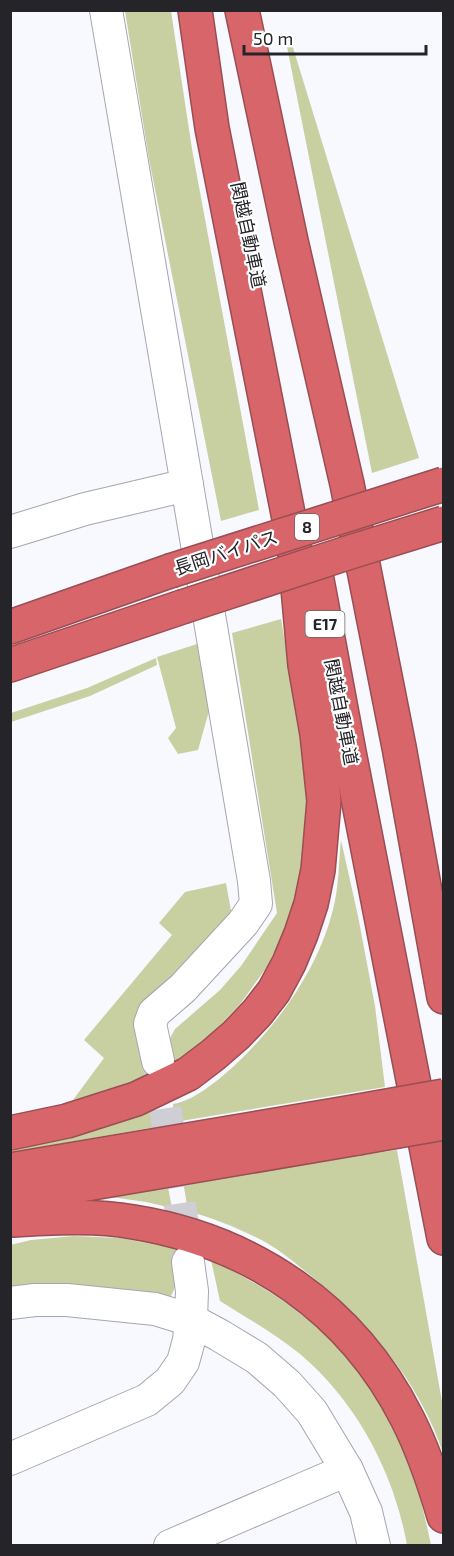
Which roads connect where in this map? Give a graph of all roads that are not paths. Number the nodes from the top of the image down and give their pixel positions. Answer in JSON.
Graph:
{"nodes":[{"id":1,"x":106,"y":10,"type":"edge"},
{"id":2,"x":195,"y":10,"type":"edge"},
{"id":3,"x":200,"y":10,"type":"edge"},
{"id":4,"x":242,"y":10,"type":"edge"},
{"id":5,"x":444,"y":484,"type":"edge"},
{"id":6,"x":187,"y":485,"type":"junction"},
{"id":7,"x":444,"y":523,"type":"edge"},
{"id":8,"x":10,"y":532,"type":"edge"},
{"id":9,"x":10,"y":627,"type":"edge"},
{"id":10,"x":10,"y":665,"type":"edge"},
{"id":11,"x":399,"y":747,"type":"junction"},
{"id":12,"x":444,"y":920,"type":"edge"},
{"id":13,"x":444,"y":997,"type":"edge"},
{"id":14,"x":158,"y":1061,"type":"tunnel mouth"},
{"id":15,"x":444,"y":1095,"type":"edge"},
{"id":16,"x":444,"y":1123,"type":"edge"},
{"id":17,"x":356,"y":1125,"type":"junction"},
{"id":18,"x":10,"y":1133,"type":"edge"},
{"id":19,"x":10,"y":1170,"type":"edge"},
{"id":20,"x":10,"y":1198,"type":"edge"},
{"id":21,"x":10,"y":1220,"type":"edge"},
{"id":22,"x":444,"y":1238,"type":"edge"},
{"id":23,"x":188,"y":1262,"type":"tunnel mouth"},
{"id":24,"x":10,"y":1303,"type":"edge"},
{"id":25,"x":191,"y":1320,"type":"junction"},
{"id":26,"x":10,"y":1459,"type":"edge"},
{"id":27,"x":347,"y":1470,"type":"junction"},
{"id":28,"x":444,"y":1516,"type":"edge"},
{"id":29,"x":170,"y":1545,"type":"edge"},
{"id":30,"x":374,"y":1545,"type":"edge"}],
"edges":[{"from":1,"to":6,"type":"street"},
{"from":2,"to":18,"type":"highway"},
{"from":3,"to":22,"type":"highway","name":"関越自動車道","number":"E17"},
{"from":4,"to":11,"type":"highway"},
{"from":5,"to":9,"type":"highway","name":"長岡バイパス","number":"8","bridge":true},
{"from":6,"to":8,"type":"street"},
{"from":6,"to":14,"type":"street"},
{"from":7,"to":10,"type":"highway","name":"長岡バイパス","number":"8","bridge":true},
{"from":11,"to":12,"type":"highway"},
{"from":11,"to":13,"type":"highway"},
{"from":15,"to":17,"type":"highway","bridge":true},
{"from":16,"to":17,"type":"highway","bridge":true},
{"from":17,"to":19,"type":"highway"},
{"from":17,"to":20,"type":"highway"},
{"from":21,"to":28,"type":"highway"},
{"from":23,"to":25,"type":"street"},
{"from":24,"to":25,"type":"street"},
{"from":25,"to":26,"type":"street"},
{"from":25,"to":27,"type":"street"},
{"from":27,"to":29,"type":"street"},
{"from":27,"to":30,"type":"street"}]}
